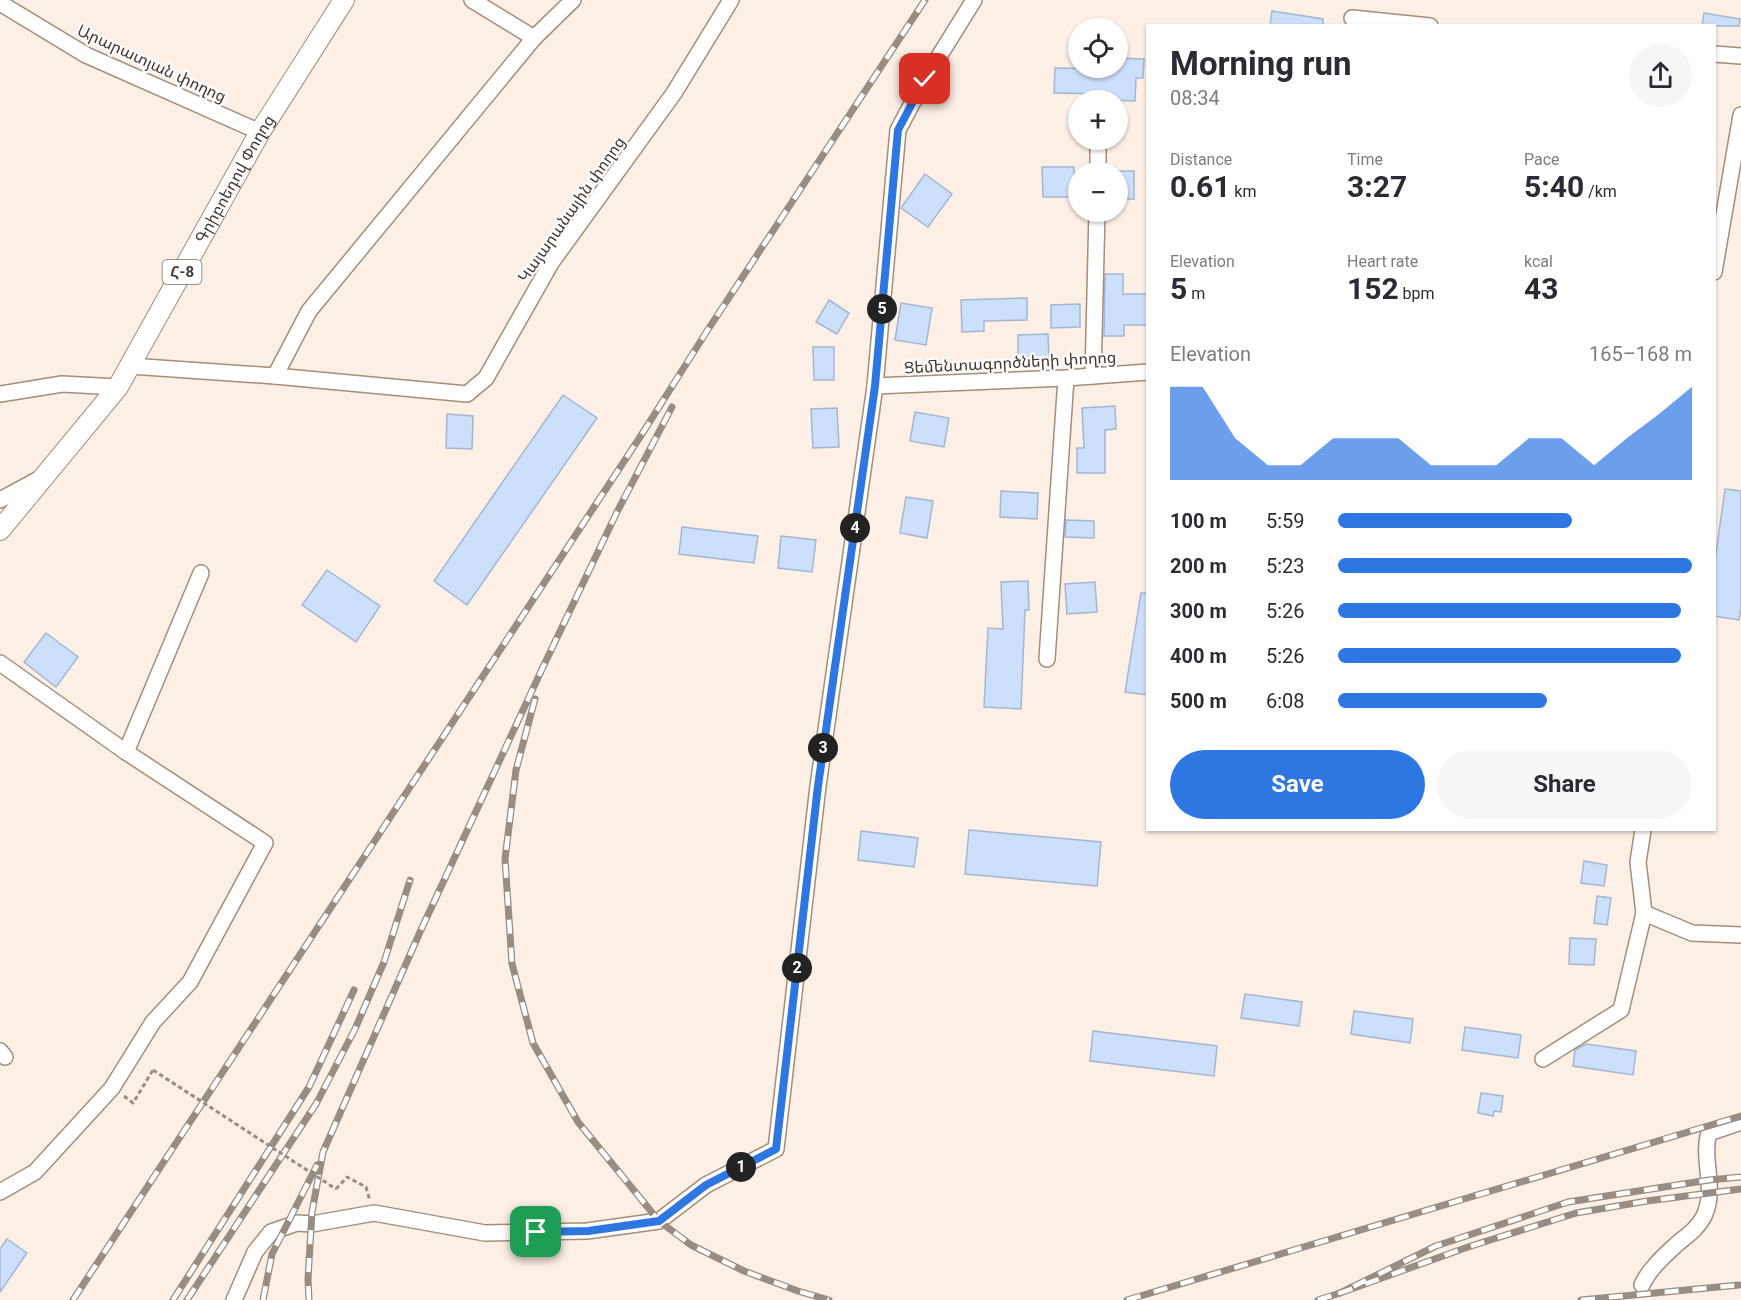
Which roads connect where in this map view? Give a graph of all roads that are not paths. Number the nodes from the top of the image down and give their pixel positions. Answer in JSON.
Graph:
{"nodes":[{"id":1,"x":344,"y":0,"type":"edge"},
{"id":2,"x":472,"y":0,"type":"edge"},
{"id":3,"x":573,"y":0,"type":"edge"},
{"id":4,"x":731,"y":0,"type":"edge"},
{"id":5,"x":974,"y":0,"type":"edge"},
{"id":6,"x":0,"y":3,"type":"edge"},
{"id":7,"x":1352,"y":18,"type":"dead end"},
{"id":8,"x":1410,"y":24,"type":"edge"},
{"id":9,"x":534,"y":38,"type":"junction"},
{"id":10,"x":1716,"y":54,"type":"edge"},
{"id":11,"x":1741,"y":56,"type":"edge"},
{"id":12,"x":1741,"y":115,"type":"edge"},
{"id":13,"x":260,"y":132,"type":"junction"},
{"id":14,"x":1097,"y":222,"type":"edge"},
{"id":15,"x":1716,"y":261,"type":"edge"},
{"id":16,"x":130,"y":366,"type":"junction"},
{"id":17,"x":1146,"y":372,"type":"edge"},
{"id":18,"x":274,"y":376,"type":"junction"},
{"id":19,"x":1093,"y":376,"type":"junction"},
{"id":20,"x":1066,"y":378,"type":"junction"},
{"id":21,"x":875,"y":386,"type":"junction"},
{"id":22,"x":118,"y":387,"type":"junction"},
{"id":23,"x":0,"y":394,"type":"edge"},
{"id":24,"x":45,"y":476,"type":"junction"},
{"id":25,"x":0,"y":500,"type":"edge"},
{"id":26,"x":0,"y":530,"type":"edge"},
{"id":27,"x":201,"y":573,"type":"dead end"},
{"id":28,"x":1047,"y":659,"type":"dead end"},
{"id":29,"x":0,"y":663,"type":"edge"},
{"id":30,"x":126,"y":752,"type":"junction"},
{"id":31,"x":1643,"y":831,"type":"edge"},
{"id":32,"x":1644,"y":913,"type":"junction"},
{"id":33,"x":1741,"y":935,"type":"edge"},
{"id":34,"x":1543,"y":1059,"type":"dead end"},
{"id":35,"x":1741,"y":1122,"type":"edge"},
{"id":36,"x":0,"y":1192,"type":"edge"},
{"id":37,"x":1642,"y":1285,"type":"dead end"},
{"id":38,"x":234,"y":1300,"type":"edge"}],
"edges":[{"from":1,"to":13,"type":"main road","name":"Գրիբոեդով Փողոց","number":"Հ-8"},
{"from":2,"to":9,"type":"street"},
{"from":3,"to":9,"type":"street"},
{"from":4,"to":18,"type":"street","name":"Կայարանային փողոց"},
{"from":5,"to":21,"type":"street"},
{"from":6,"to":13,"type":"street","name":"Արարատյան փողոց"},
{"from":7,"to":8,"type":"street"},
{"from":9,"to":18,"type":"street"},
{"from":10,"to":11,"type":"street"},
{"from":12,"to":15,"type":"street"},
{"from":13,"to":16,"type":"main road","name":"Գրիբոեդով Փողոց","number":"Հ-8"},
{"from":14,"to":19,"type":"street"},
{"from":16,"to":18,"type":"street","name":"Կայարանային փողոց"},
{"from":16,"to":22,"type":"main road","name":"Գրիբոեդով Փողոց","number":"Հ-8"},
{"from":17,"to":19,"type":"street","name":"Ցեմենտագործների փողոց"},
{"from":19,"to":20,"type":"street","name":"Ցեմենտագործների փողոց"},
{"from":20,"to":21,"type":"street","name":"Ցեմենտագործների փողոց"},
{"from":20,"to":28,"type":"street"},
{"from":21,"to":38,"type":"street"},
{"from":22,"to":23,"type":"street"},
{"from":22,"to":24,"type":"main road","name":"Գրիբոեդով Փողոց","number":"Հ-8"},
{"from":24,"to":25,"type":"street"},
{"from":24,"to":26,"type":"main road","name":"Գրիբոեդով Փողոց","number":"Հ-8"},
{"from":27,"to":30,"type":"street"},
{"from":29,"to":30,"type":"street"},
{"from":30,"to":36,"type":"street"},
{"from":31,"to":32,"type":"street"},
{"from":32,"to":33,"type":"street"},
{"from":32,"to":34,"type":"street"},
{"from":35,"to":37,"type":"street"}]}
